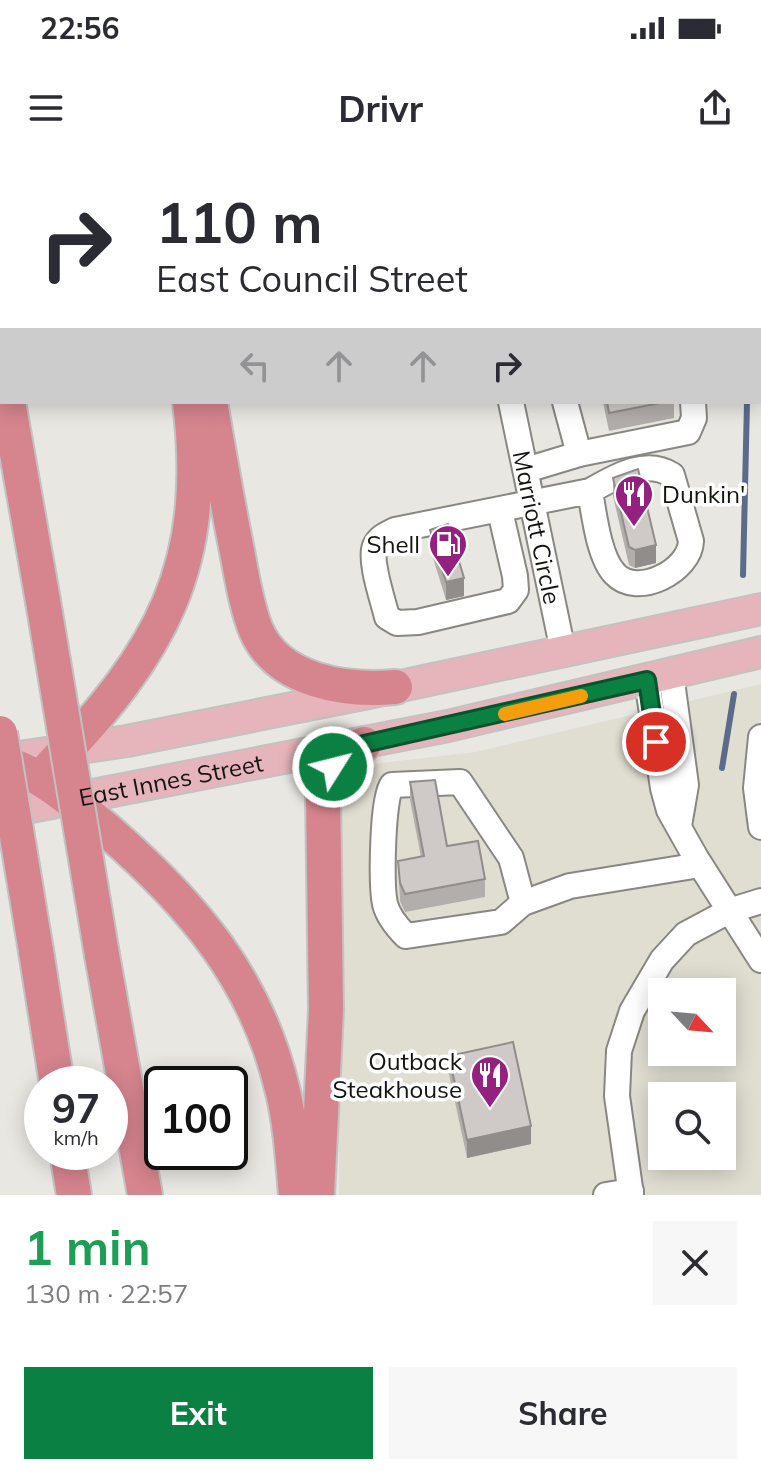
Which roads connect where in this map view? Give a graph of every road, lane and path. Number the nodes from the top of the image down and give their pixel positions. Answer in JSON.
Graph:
{"nodes":[{"id":1,"x":8,"y":404,"type":"edge"},
{"id":2,"x":190,"y":404,"type":"edge"},
{"id":3,"x":210,"y":404,"type":"edge"},
{"id":4,"x":511,"y":404,"type":"edge"},
{"id":5,"x":566,"y":404,"type":"edge"},
{"id":6,"x":693,"y":404,"type":"edge"},
{"id":7,"x":579,"y":454,"type":"junction"},
{"id":8,"x":526,"y":470,"type":"junction"},
{"id":9,"x":590,"y":491,"type":"junction"},
{"id":10,"x":533,"y":505,"type":"junction"},
{"id":11,"x":500,"y":511,"type":"junction"},
{"id":12,"x":761,"y":609,"type":"edge"},
{"id":13,"x":563,"y":651,"type":"junction"},
{"id":14,"x":761,"y":652,"type":"edge"},
{"id":15,"x":659,"y":677,"type":"junction"},
{"id":16,"x":395,"y":687,"type":"junction"},
{"id":17,"x":761,"y":737,"type":"edge"},
{"id":18,"x":364,"y":744,"type":"junction"},
{"id":19,"x":37,"y":764,"type":"edge"},
{"id":20,"x":104,"y":794,"type":"joint"},
{"id":21,"x":6,"y":816,"type":"edge"},
{"id":22,"x":761,"y":826,"type":"edge"},
{"id":23,"x":700,"y":865,"type":"junction"},
{"id":24,"x":761,"y":901,"type":"edge"},
{"id":25,"x":523,"y":903,"type":"junction"},
{"id":26,"x":729,"y":911,"type":"junction"},
{"id":27,"x":761,"y":960,"type":"edge"},
{"id":28,"x":54,"y":1066,"type":"edge"},
{"id":29,"x":70,"y":1170,"type":"edge"},
{"id":30,"x":631,"y":1193,"type":"edge"},
{"id":31,"x":74,"y":1195,"type":"edge"},
{"id":32,"x":145,"y":1195,"type":"edge"},
{"id":33,"x":296,"y":1195,"type":"edge"},
{"id":34,"x":317,"y":1195,"type":"edge"},
{"id":35,"x":606,"y":1195,"type":"edge"}],
"edges":[{"from":1,"to":32,"type":"highway","bridge":true},
{"from":2,"to":19,"type":"highway"},
{"from":3,"to":16,"type":"highway"},
{"from":4,"to":8,"type":"street","name":"Marriott Circle"},
{"from":5,"to":7,"type":"street"},
{"from":6,"to":7,"type":"street"},
{"from":7,"to":8,"type":"street"},
{"from":8,"to":10,"type":"street","name":"Marriott Circle"},
{"from":9,"to":9,"type":"street"},
{"from":9,"to":10,"type":"street"},
{"from":10,"to":11,"type":"street"},
{"from":10,"to":13,"type":"street","name":"Marriott Circle"},
{"from":11,"to":11,"type":"street"},
{"from":12,"to":13,"type":"main road","name":"East Innes Street"},
{"from":13,"to":16,"type":"main road","name":"East Innes Street"},
{"from":14,"to":15,"type":"main road","name":"East Innes Street"},
{"from":15,"to":18,"type":"main road","name":"East Innes Street"},
{"from":15,"to":23,"type":"street"},
{"from":16,"to":19,"type":"main road","name":"East Innes Street"},
{"from":17,"to":22,"type":"street"},
{"from":18,"to":20,"type":"main road","name":"East Innes Street"},
{"from":18,"to":34,"type":"highway"},
{"from":19,"to":20,"type":"highway"},
{"from":19,"to":21,"type":"highway"},
{"from":19,"to":28,"type":"highway","bridge":true},
{"from":19,"to":33,"type":"highway"},
{"from":23,"to":25,"type":"street"},
{"from":23,"to":26,"type":"street"},
{"from":24,"to":26,"type":"street"},
{"from":25,"to":25,"type":"street"},
{"from":26,"to":27,"type":"street"},
{"from":26,"to":30,"type":"street"},
{"from":29,"to":31,"type":"highway"},
{"from":30,"to":35,"type":"street"}]}
